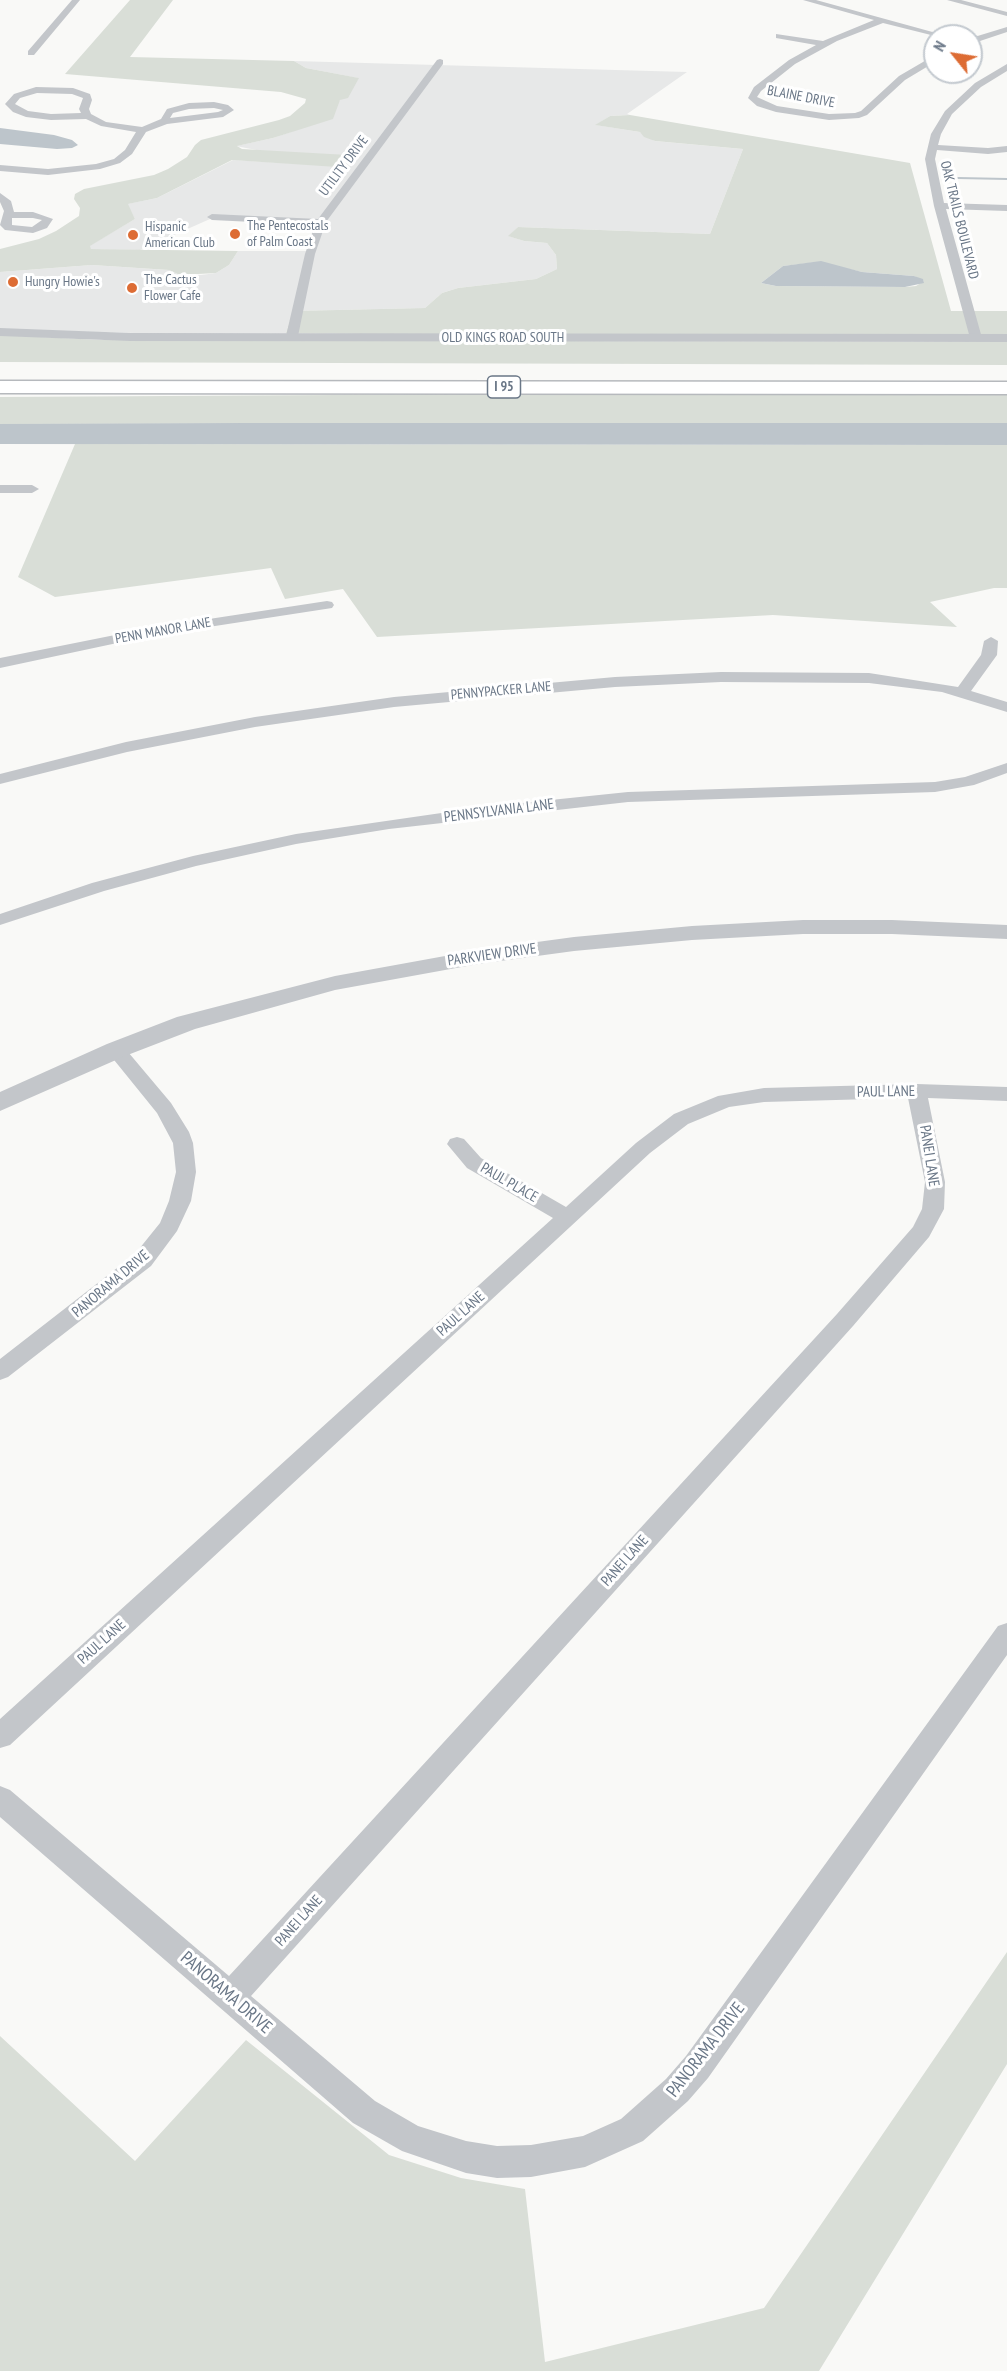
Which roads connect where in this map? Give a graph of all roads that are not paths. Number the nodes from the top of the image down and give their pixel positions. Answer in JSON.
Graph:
{"nodes":[{"id":1,"x":76,"y":0,"type":"edge"},
{"id":2,"x":807,"y":0,"type":"edge"},
{"id":3,"x":951,"y":0,"type":"edge"},
{"id":4,"x":1007,"y":14,"type":"edge"},
{"id":5,"x":882,"y":20,"type":"junction"},
{"id":6,"x":1007,"y":29,"type":"edge"},
{"id":7,"x":923,"y":31,"type":"edge"},
{"id":8,"x":779,"y":36,"type":"dead end"},
{"id":9,"x":983,"y":38,"type":"edge"},
{"id":10,"x":824,"y":44,"type":"junction"},
{"id":11,"x":31,"y":53,"type":"dead end"},
{"id":12,"x":440,"y":62,"type":"dead end"},
{"id":13,"x":923,"y":65,"type":"edge"},
{"id":14,"x":1007,"y":67,"type":"edge"},
{"id":15,"x":87,"y":116,"type":"junction"},
{"id":16,"x":165,"y":121,"type":"junction"},
{"id":17,"x":143,"y":130,"type":"junction"},
{"id":18,"x":932,"y":147,"type":"junction"},
{"id":19,"x":1007,"y":149,"type":"edge"},
{"id":20,"x":1,"y":169,"type":"edge"},
{"id":21,"x":0,"y":196,"type":"edge"},
{"id":22,"x":939,"y":206,"type":"junction"},
{"id":23,"x":1007,"y":208,"type":"edge"},
{"id":24,"x":8,"y":215,"type":"dead end"},
{"id":25,"x":212,"y":217,"type":"dead end"},
{"id":26,"x":321,"y":222,"type":"junction"},
{"id":27,"x":0,"y":332,"type":"edge"},
{"id":28,"x":292,"y":336,"type":"junction"},
{"id":29,"x":976,"y":338,"type":"junction"},
{"id":30,"x":1007,"y":338,"type":"edge"},
{"id":31,"x":0,"y":370,"type":"edge"},
{"id":32,"x":1007,"y":372,"type":"edge"},
{"id":33,"x":0,"y":387,"type":"edge"},
{"id":34,"x":1007,"y":388,"type":"edge"},
{"id":35,"x":0,"y":489,"type":"edge"},
{"id":36,"x":32,"y":489,"type":"dead end"},
{"id":37,"x":327,"y":605,"type":"dead end"},
{"id":38,"x":991,"y":641,"type":"dead end"},
{"id":39,"x":0,"y":663,"type":"edge"},
{"id":40,"x":962,"y":692,"type":"junction"},
{"id":41,"x":1007,"y":707,"type":"edge"},
{"id":42,"x":1007,"y":768,"type":"edge"},
{"id":43,"x":0,"y":779,"type":"edge"},
{"id":44,"x":0,"y":920,"type":"edge"},
{"id":45,"x":1007,"y":932,"type":"edge"},
{"id":46,"x":116,"y":1050,"type":"junction"},
{"id":47,"x":917,"y":1091,"type":"junction"},
{"id":48,"x":1007,"y":1094,"type":"edge"},
{"id":49,"x":0,"y":1102,"type":"edge"},
{"id":50,"x":457,"y":1144,"type":"dead end"},
{"id":51,"x":567,"y":1217,"type":"junction"},
{"id":52,"x":0,"y":1371,"type":"edge"},
{"id":53,"x":1007,"y":1634,"type":"edge"},
{"id":54,"x":0,"y":1736,"type":"edge"},
{"id":55,"x":0,"y":1799,"type":"edge"},
{"id":56,"x":230,"y":1997,"type":"junction"}],
"edges":[{"from":1,"to":11,"type":"street"},
{"from":2,"to":5,"type":"street"},
{"from":3,"to":4,"type":"street"},
{"from":5,"to":7,"type":"street"},
{"from":5,"to":10,"type":"street","name":"BLAINE DRIVE"},
{"from":6,"to":9,"type":"street"},
{"from":8,"to":10,"type":"street"},
{"from":10,"to":13,"type":"street","name":"BLAINE DRIVE"},
{"from":12,"to":26,"type":"street","name":"UTILITY DRIVE"},
{"from":14,"to":18,"type":"street","name":"OAK TRAILS BOULEVARD"},
{"from":15,"to":15,"type":"street"},
{"from":15,"to":17,"type":"street"},
{"from":16,"to":16,"type":"street"},
{"from":16,"to":17,"type":"street"},
{"from":17,"to":20,"type":"street"},
{"from":18,"to":19,"type":"street"},
{"from":18,"to":22,"type":"street","name":"OAK TRAILS BOULEVARD"},
{"from":21,"to":24,"type":"street"},
{"from":22,"to":23,"type":"street"},
{"from":22,"to":29,"type":"street","name":"OAK TRAILS BOULEVARD"},
{"from":25,"to":26,"type":"street"},
{"from":26,"to":28,"type":"street","name":"UTILITY DRIVE"},
{"from":27,"to":28,"type":"street","name":"OLD KINGS ROAD SOUTH"},
{"from":28,"to":29,"type":"street","name":"OLD KINGS ROAD SOUTH"},
{"from":29,"to":30,"type":"street","name":"OLD KINGS ROAD SOUTH"},
{"from":31,"to":32,"type":"highway","number":"I 95"},
{"from":33,"to":34,"type":"highway","number":"I 95"},
{"from":35,"to":36,"type":"street"},
{"from":37,"to":39,"type":"street","name":"PENN MANOR LANE"},
{"from":38,"to":40,"type":"street"},
{"from":40,"to":41,"type":"street","name":"PENNYPACKER LANE"},
{"from":40,"to":43,"type":"street","name":"PENNYPACKER LANE"},
{"from":42,"to":44,"type":"street","name":"PENNSYLVANIA LANE"},
{"from":45,"to":46,"type":"street","name":"PARKVIEW DRIVE"},
{"from":46,"to":49,"type":"street","name":"PARKVIEW DRIVE"},
{"from":46,"to":52,"type":"street","name":"PANORAMA DRIVE"},
{"from":47,"to":48,"type":"street","name":"PAUL LANE"},
{"from":47,"to":51,"type":"street","name":"PAUL LANE"},
{"from":47,"to":56,"type":"street","name":"PANEI LANE"},
{"from":50,"to":51,"type":"street","name":"PAUL PLACE"},
{"from":51,"to":54,"type":"street","name":"PAUL LANE"},
{"from":53,"to":56,"type":"street","name":"PANORAMA DRIVE"},
{"from":55,"to":56,"type":"street","name":"PANORAMA DRIVE"}]}
